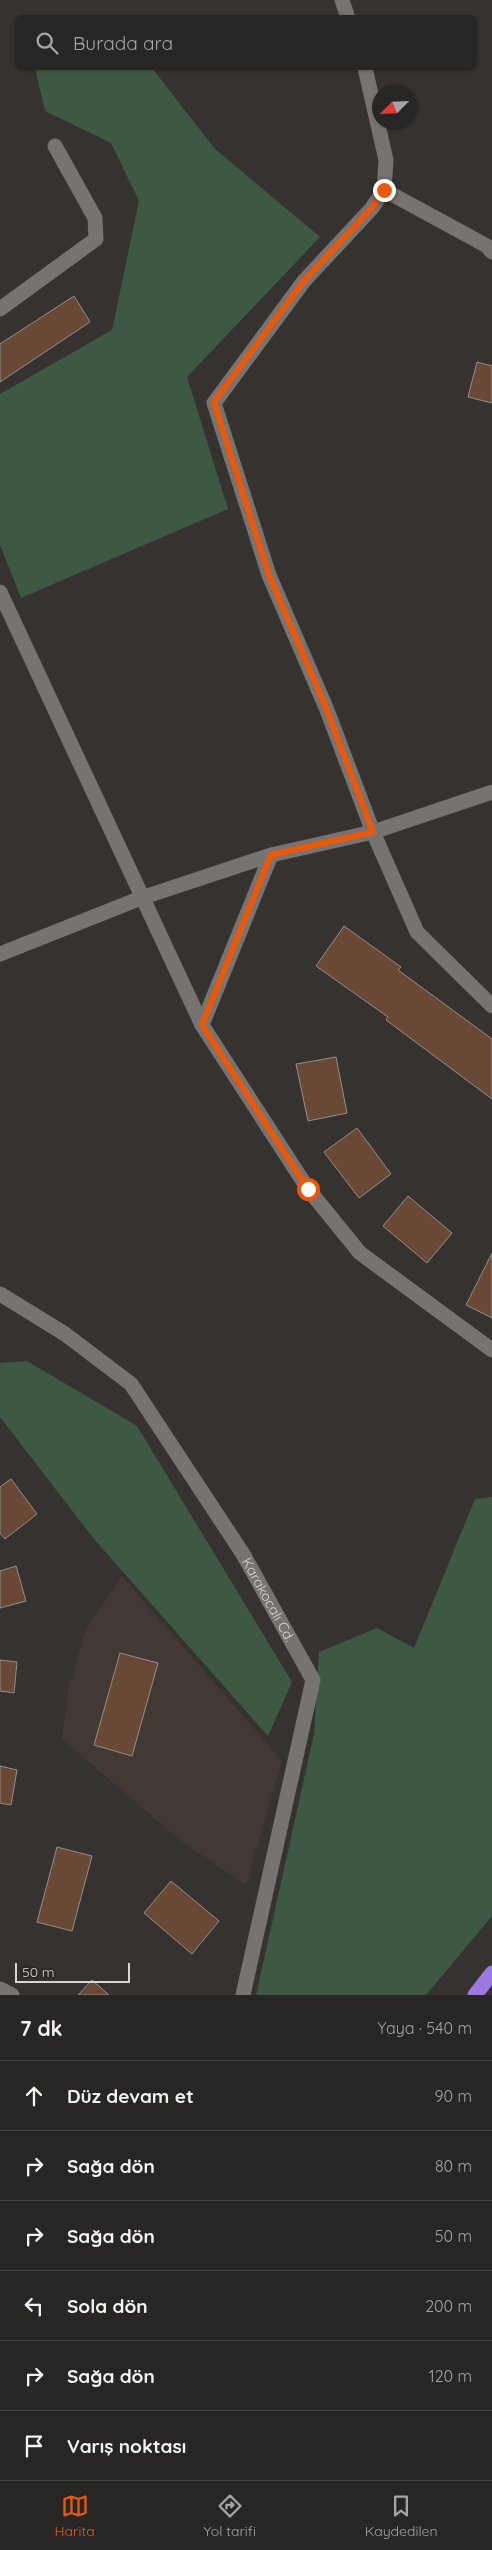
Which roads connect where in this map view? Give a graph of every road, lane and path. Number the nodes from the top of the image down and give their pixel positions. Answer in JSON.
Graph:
{"nodes":[{"id":1,"x":342,"y":0,"type":"edge"},
{"id":2,"x":347,"y":15,"type":"edge"},
{"id":3,"x":366,"y":70,"type":"edge"},
{"id":4,"x":55,"y":146,"type":"dead end"},
{"id":5,"x":384,"y":190,"type":"junction"},
{"id":6,"x":492,"y":252,"type":"edge"},
{"id":7,"x":0,"y":309,"type":"edge"},
{"id":8,"x":0,"y":592,"type":"edge"},
{"id":9,"x":492,"y":792,"type":"edge"},
{"id":10,"x":373,"y":832,"type":"junction"},
{"id":11,"x":271,"y":855,"type":"junction"},
{"id":12,"x":141,"y":898,"type":"junction"},
{"id":13,"x":0,"y":954,"type":"edge"},
{"id":14,"x":492,"y":1006,"type":"edge"},
{"id":15,"x":202,"y":1025,"type":"junction"},
{"id":16,"x":0,"y":1294,"type":"edge"},
{"id":17,"x":492,"y":1350,"type":"edge"},
{"id":18,"x":492,"y":1973,"type":"edge"},
{"id":19,"x":0,"y":1989,"type":"edge"},
{"id":20,"x":12,"y":1995,"type":"edge"},
{"id":21,"x":243,"y":1995,"type":"edge"},
{"id":22,"x":475,"y":1995,"type":"edge"}],
"edges":[{"from":1,"to":2,"type":"street"},
{"from":3,"to":5,"type":"street"},
{"from":4,"to":7,"type":"street"},
{"from":5,"to":6,"type":"street"},
{"from":5,"to":10,"type":"street"},
{"from":8,"to":12,"type":"street"},
{"from":9,"to":10,"type":"street"},
{"from":10,"to":11,"type":"street"},
{"from":10,"to":14,"type":"street"},
{"from":11,"to":12,"type":"street"},
{"from":11,"to":15,"type":"street"},
{"from":12,"to":13,"type":"street"},
{"from":12,"to":15,"type":"street"},
{"from":15,"to":17,"type":"street"},
{"from":16,"to":21,"type":"street","name":"Karakocalı Cd."},
{"from":18,"to":22,"type":"highway"},
{"from":19,"to":20,"type":"street"}]}
